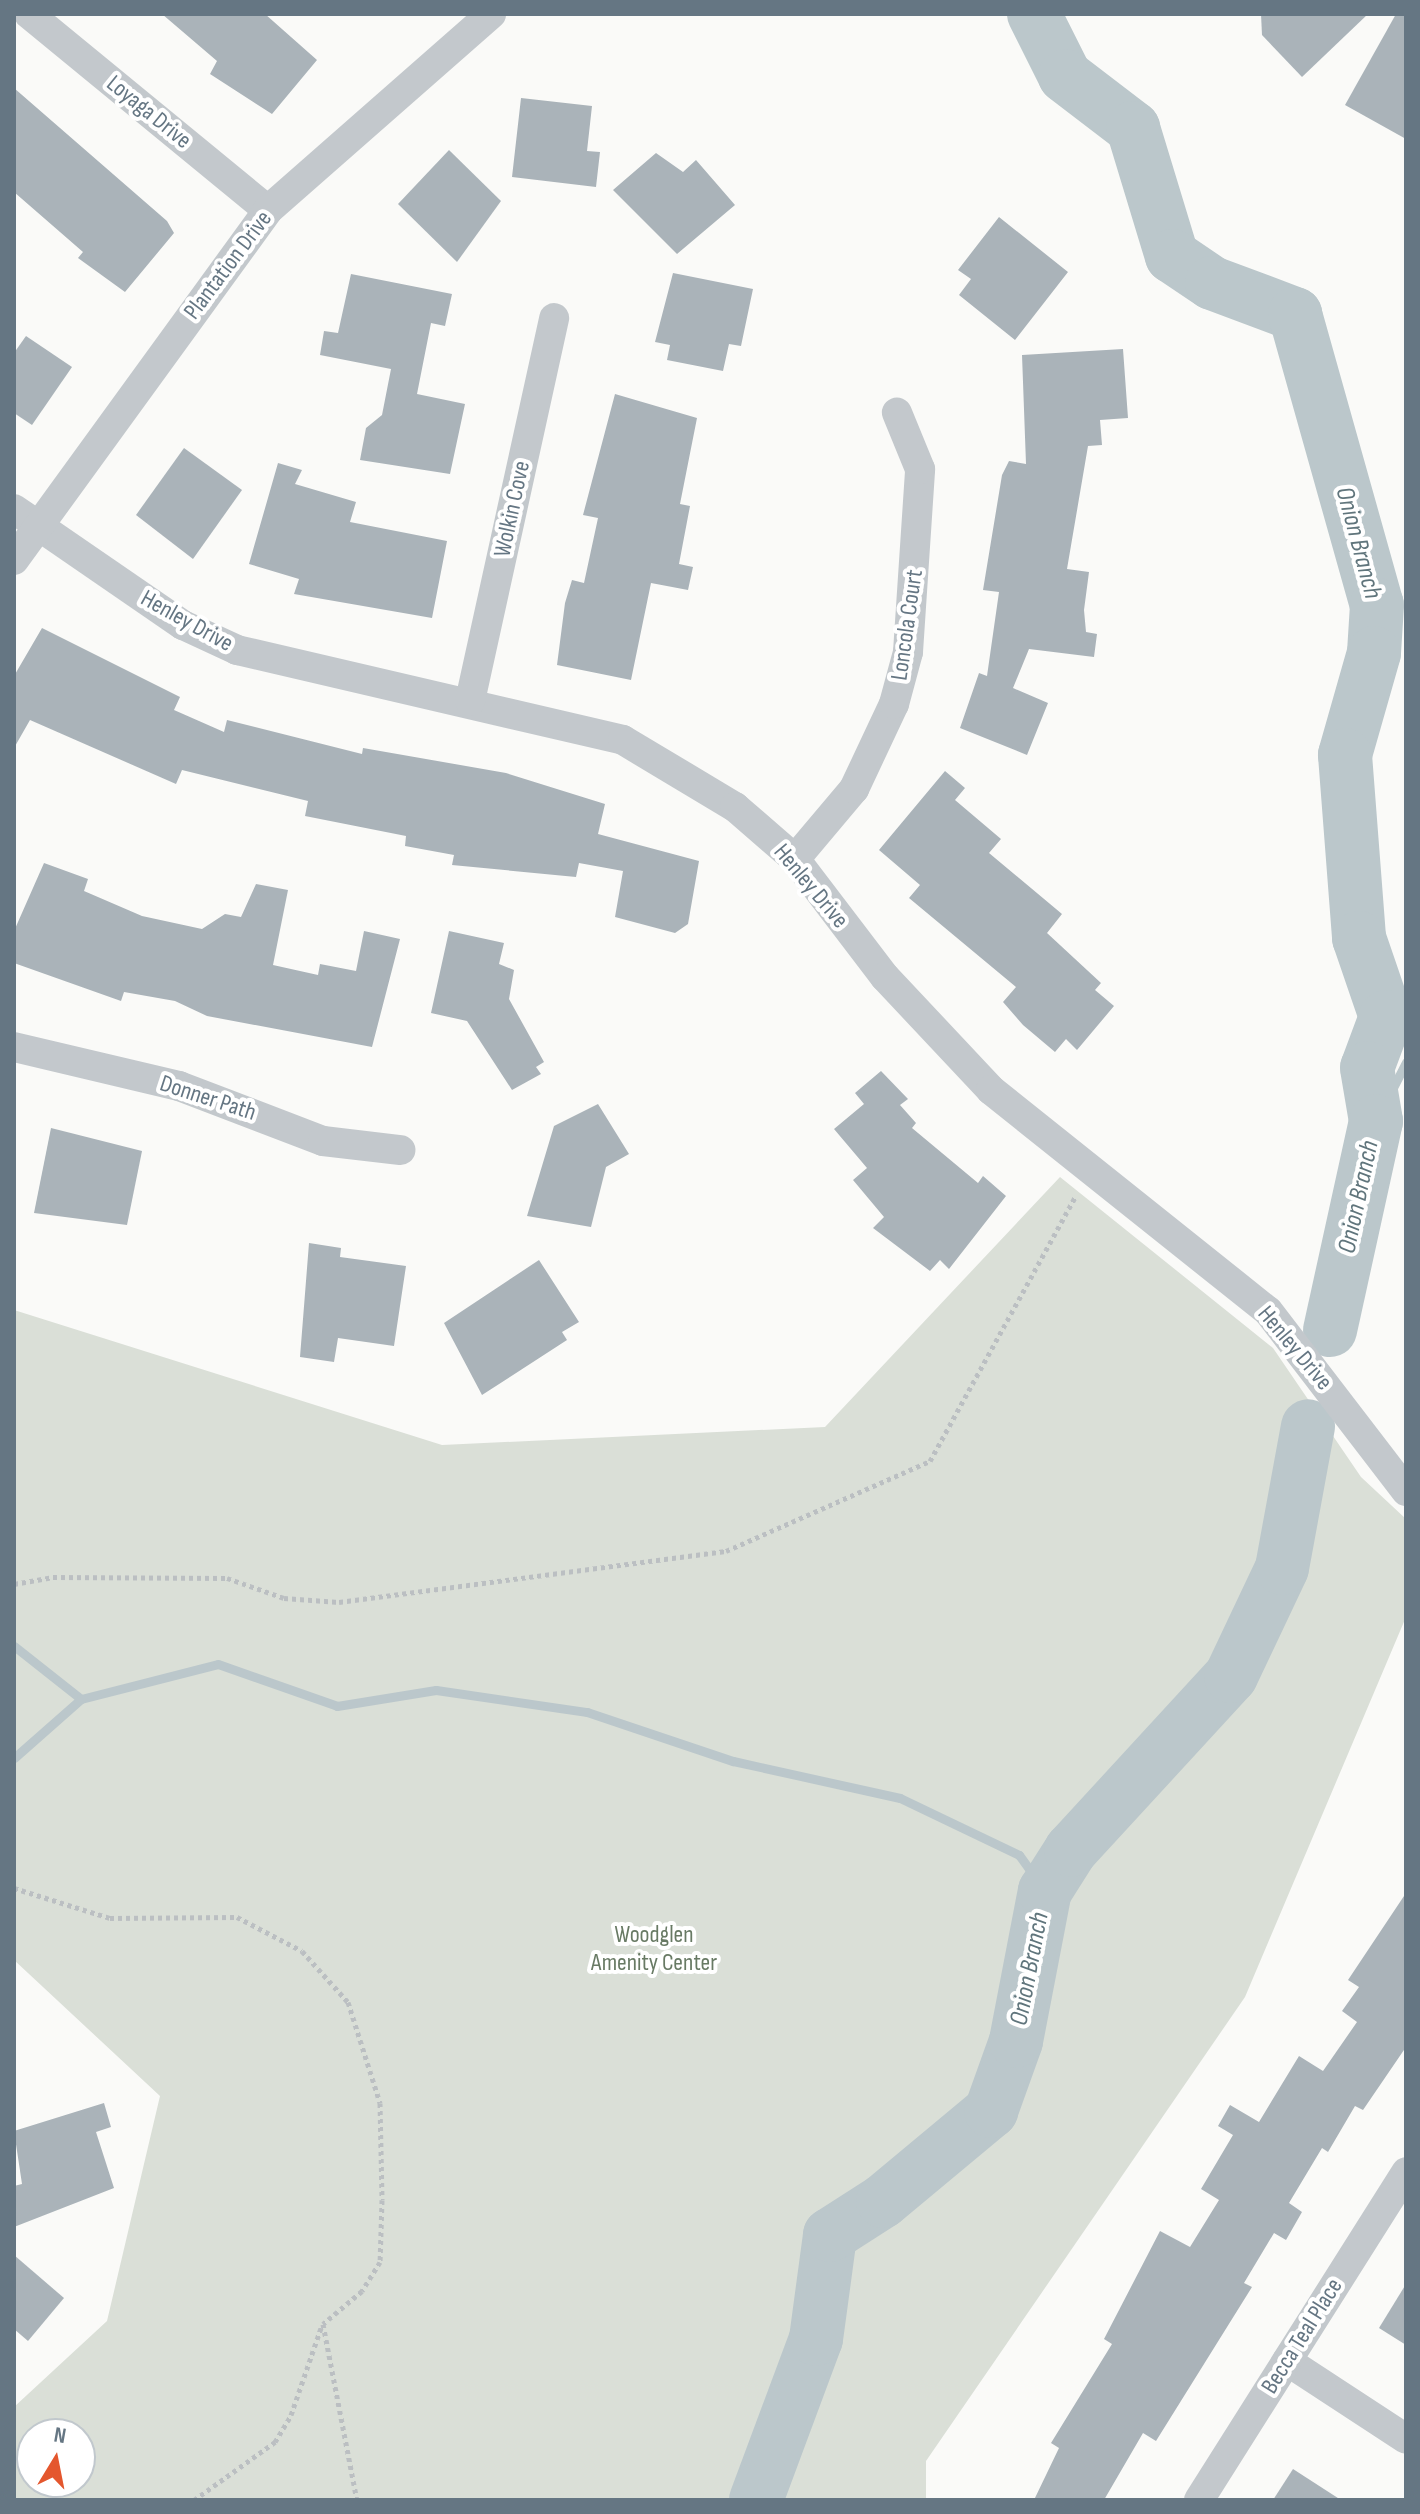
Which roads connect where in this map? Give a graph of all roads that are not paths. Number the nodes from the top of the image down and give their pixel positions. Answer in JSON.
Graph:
{"nodes":[{"id":1,"x":29,"y":14,"type":"edge"},
{"id":2,"x":491,"y":14,"type":"edge"},
{"id":3,"x":268,"y":210,"type":"junction"},
{"id":4,"x":554,"y":318,"type":"dead end"},
{"id":5,"x":897,"y":413,"type":"dead end"},
{"id":6,"x":26,"y":518,"type":"edge"},
{"id":7,"x":14,"y":560,"type":"edge"},
{"id":8,"x":470,"y":701,"type":"junction"},
{"id":9,"x":795,"y":859,"type":"junction"},
{"id":10,"x":14,"y":1047,"type":"edge"},
{"id":11,"x":400,"y":1150,"type":"dead end"},
{"id":12,"x":1406,"y":1491,"type":"edge"},
{"id":13,"x":1406,"y":2172,"type":"edge"},
{"id":14,"x":1287,"y":2361,"type":"junction"},
{"id":15,"x":1406,"y":2439,"type":"edge"},
{"id":16,"x":1199,"y":2500,"type":"edge"}],
"edges":[{"from":1,"to":3,"type":"street","name":"Loyaga Drive"},
{"from":2,"to":3,"type":"street","name":"Plantation Drive"},
{"from":3,"to":6,"type":"street","name":"Plantation Drive"},
{"from":4,"to":8,"type":"street","name":"Wolkin Cove"},
{"from":5,"to":9,"type":"street","name":"Loncola Court"},
{"from":6,"to":7,"type":"street","name":"Plantation Drive"},
{"from":6,"to":8,"type":"street","name":"Henley Drive"},
{"from":8,"to":9,"type":"street","name":"Henley Drive"},
{"from":9,"to":12,"type":"street","name":"Henley Drive"},
{"from":10,"to":11,"type":"street","name":"Donner Path"},
{"from":13,"to":14,"type":"street","name":"Becca Teal Place"},
{"from":14,"to":15,"type":"street"},
{"from":14,"to":16,"type":"street","name":"Becca Teal Place"}]}
